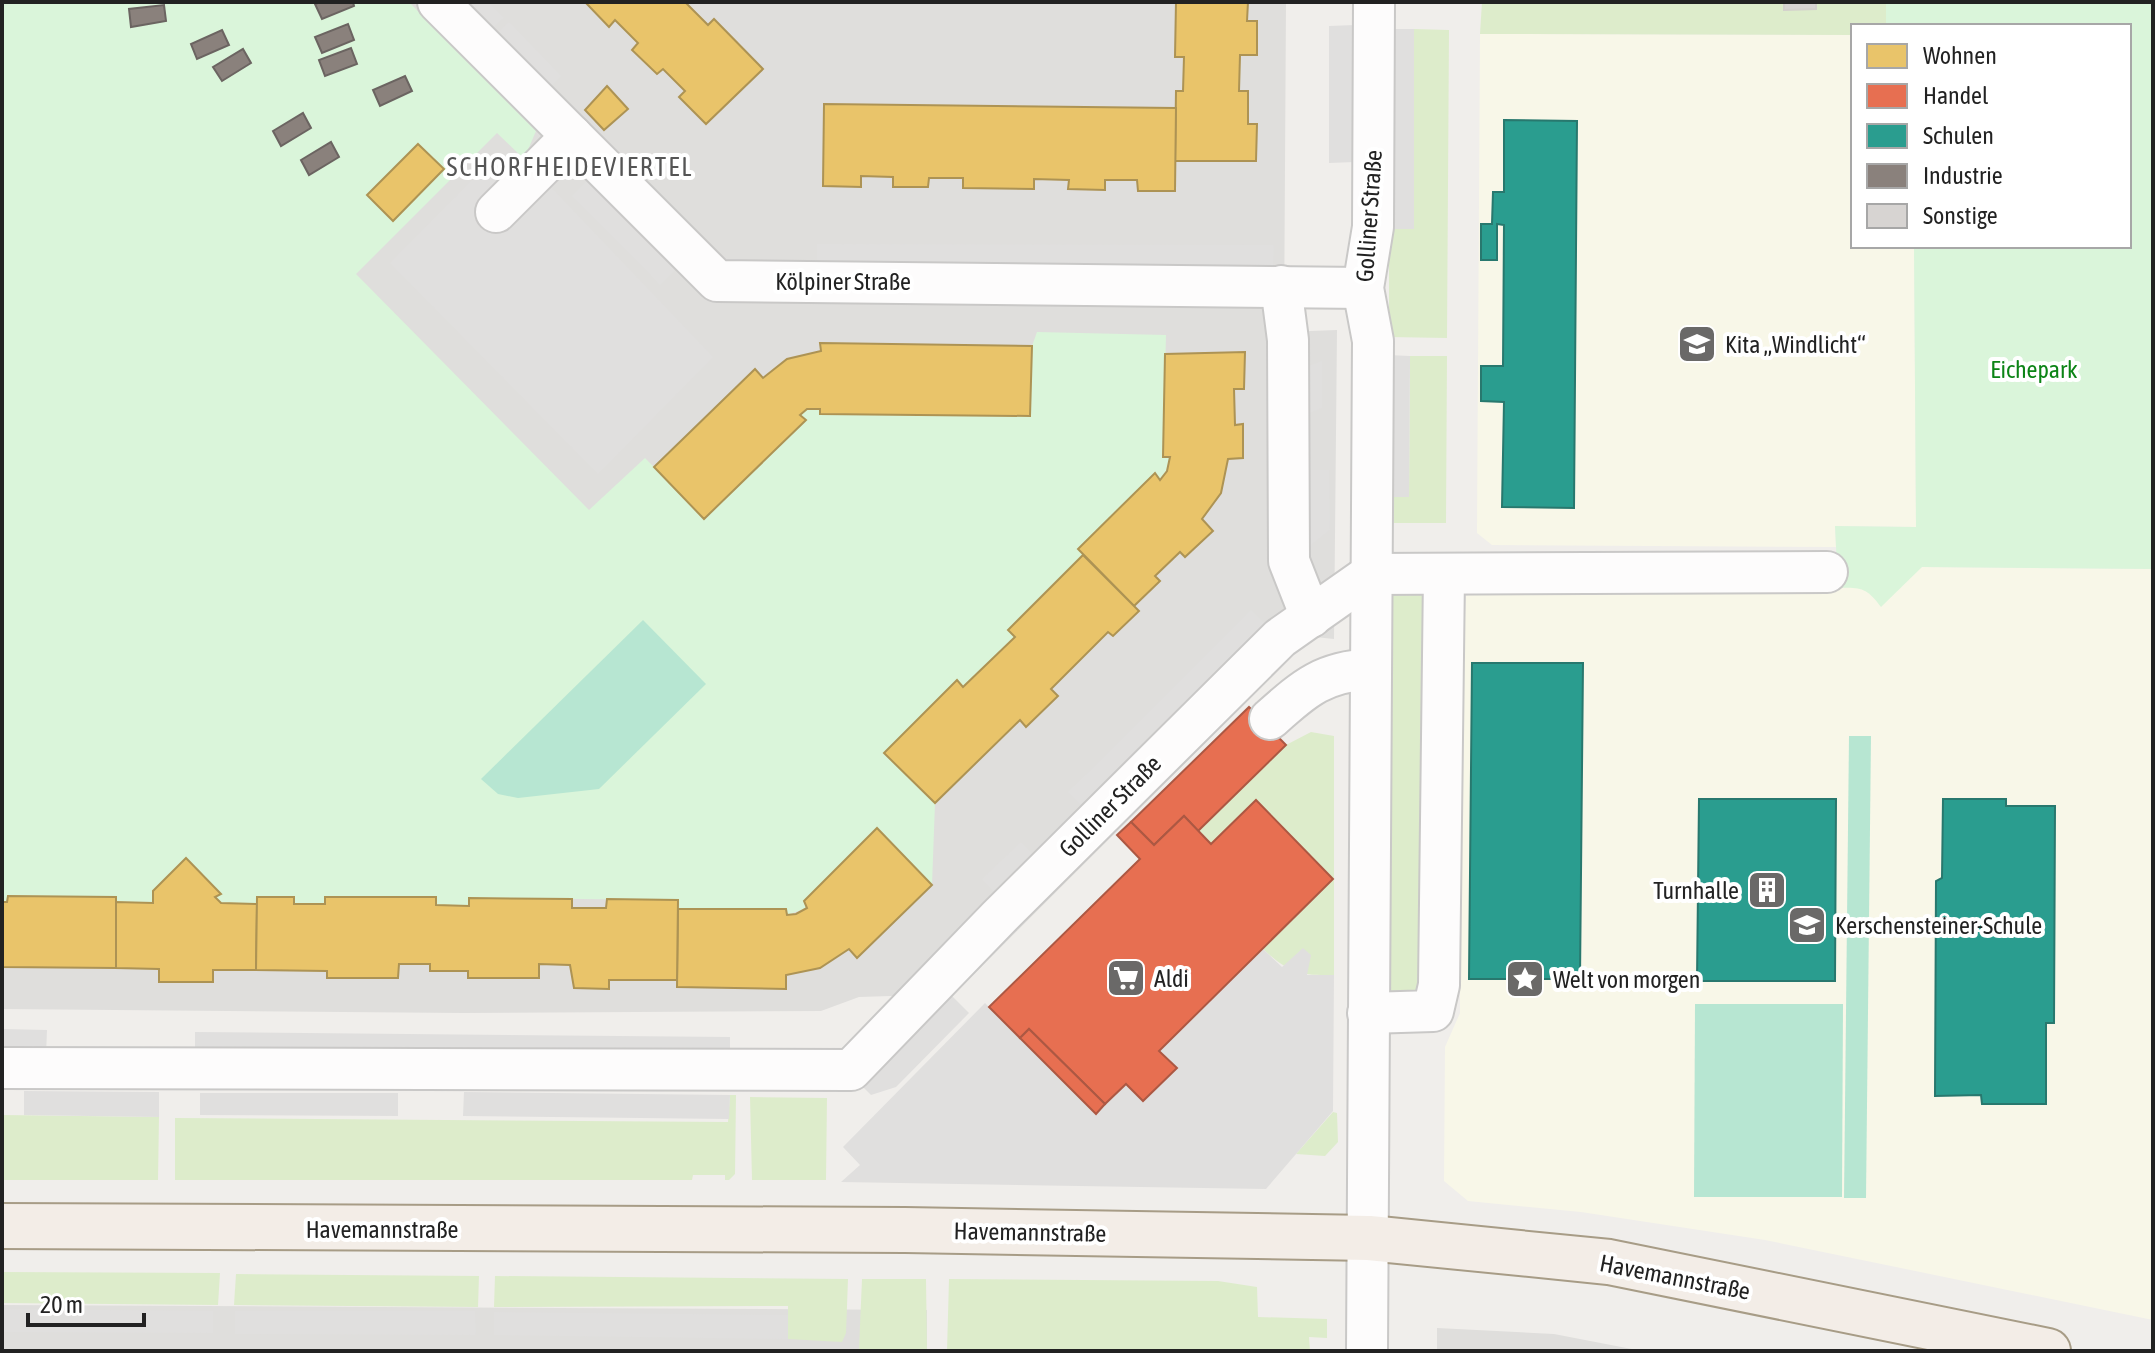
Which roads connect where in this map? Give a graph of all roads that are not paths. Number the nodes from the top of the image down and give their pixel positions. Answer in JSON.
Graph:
{"nodes":[{"id":1,"x":438,"y":2,"type":"edge"},
{"id":2,"x":1374,"y":2,"type":"edge"},
{"id":3,"x":572,"y":136,"type":"junction"},
{"id":4,"x":496,"y":212,"type":"dead end"},
{"id":5,"x":1281,"y":286,"type":"junction"},
{"id":6,"x":1363,"y":288,"type":"junction"},
{"id":7,"x":1827,"y":572,"type":"dead end"},
{"id":8,"x":1371,"y":574,"type":"junction"},
{"id":9,"x":1444,"y":574,"type":"junction"},
{"id":10,"x":1311,"y":617,"type":"junction"},
{"id":11,"x":1371,"y":669,"type":"junction"},
{"id":12,"x":1270,"y":719,"type":"dead end"},
{"id":13,"x":1368,"y":1013,"type":"junction"},
{"id":14,"x":2,"y":1068,"type":"edge"},
{"id":15,"x":2,"y":1226,"type":"edge"},
{"id":16,"x":1369,"y":1238,"type":"junction"},
{"id":17,"x":1367,"y":1351,"type":"edge"},
{"id":18,"x":2048,"y":1351,"type":"edge"}],
"edges":[{"from":1,"to":3,"type":"street","name":"Kölpiner Straße"},
{"from":2,"to":6,"type":"street","name":"Golliner Straße"},
{"from":3,"to":4,"type":"street"},
{"from":3,"to":5,"type":"street","name":"Kölpiner Straße"},
{"from":5,"to":6,"type":"street","name":"Kölpiner Straße"},
{"from":5,"to":10,"type":"street"},
{"from":6,"to":8,"type":"street","name":"Golliner Straße"},
{"from":7,"to":9,"type":"street"},
{"from":8,"to":9,"type":"street"},
{"from":8,"to":10,"type":"street","name":"Golliner Straße"},
{"from":8,"to":11,"type":"street","name":"Golliner Straße"},
{"from":9,"to":13,"type":"street"},
{"from":10,"to":14,"type":"street","name":"Golliner Straße"},
{"from":11,"to":12,"type":"street"},
{"from":11,"to":13,"type":"street","name":"Golliner Straße"},
{"from":13,"to":16,"type":"street","name":"Golliner Straße"},
{"from":15,"to":16,"type":"main road","name":"Havemannstraße"},
{"from":16,"to":17,"type":"street","name":"Golliner Straße"},
{"from":16,"to":18,"type":"main road","name":"Havemannstraße"}]}
